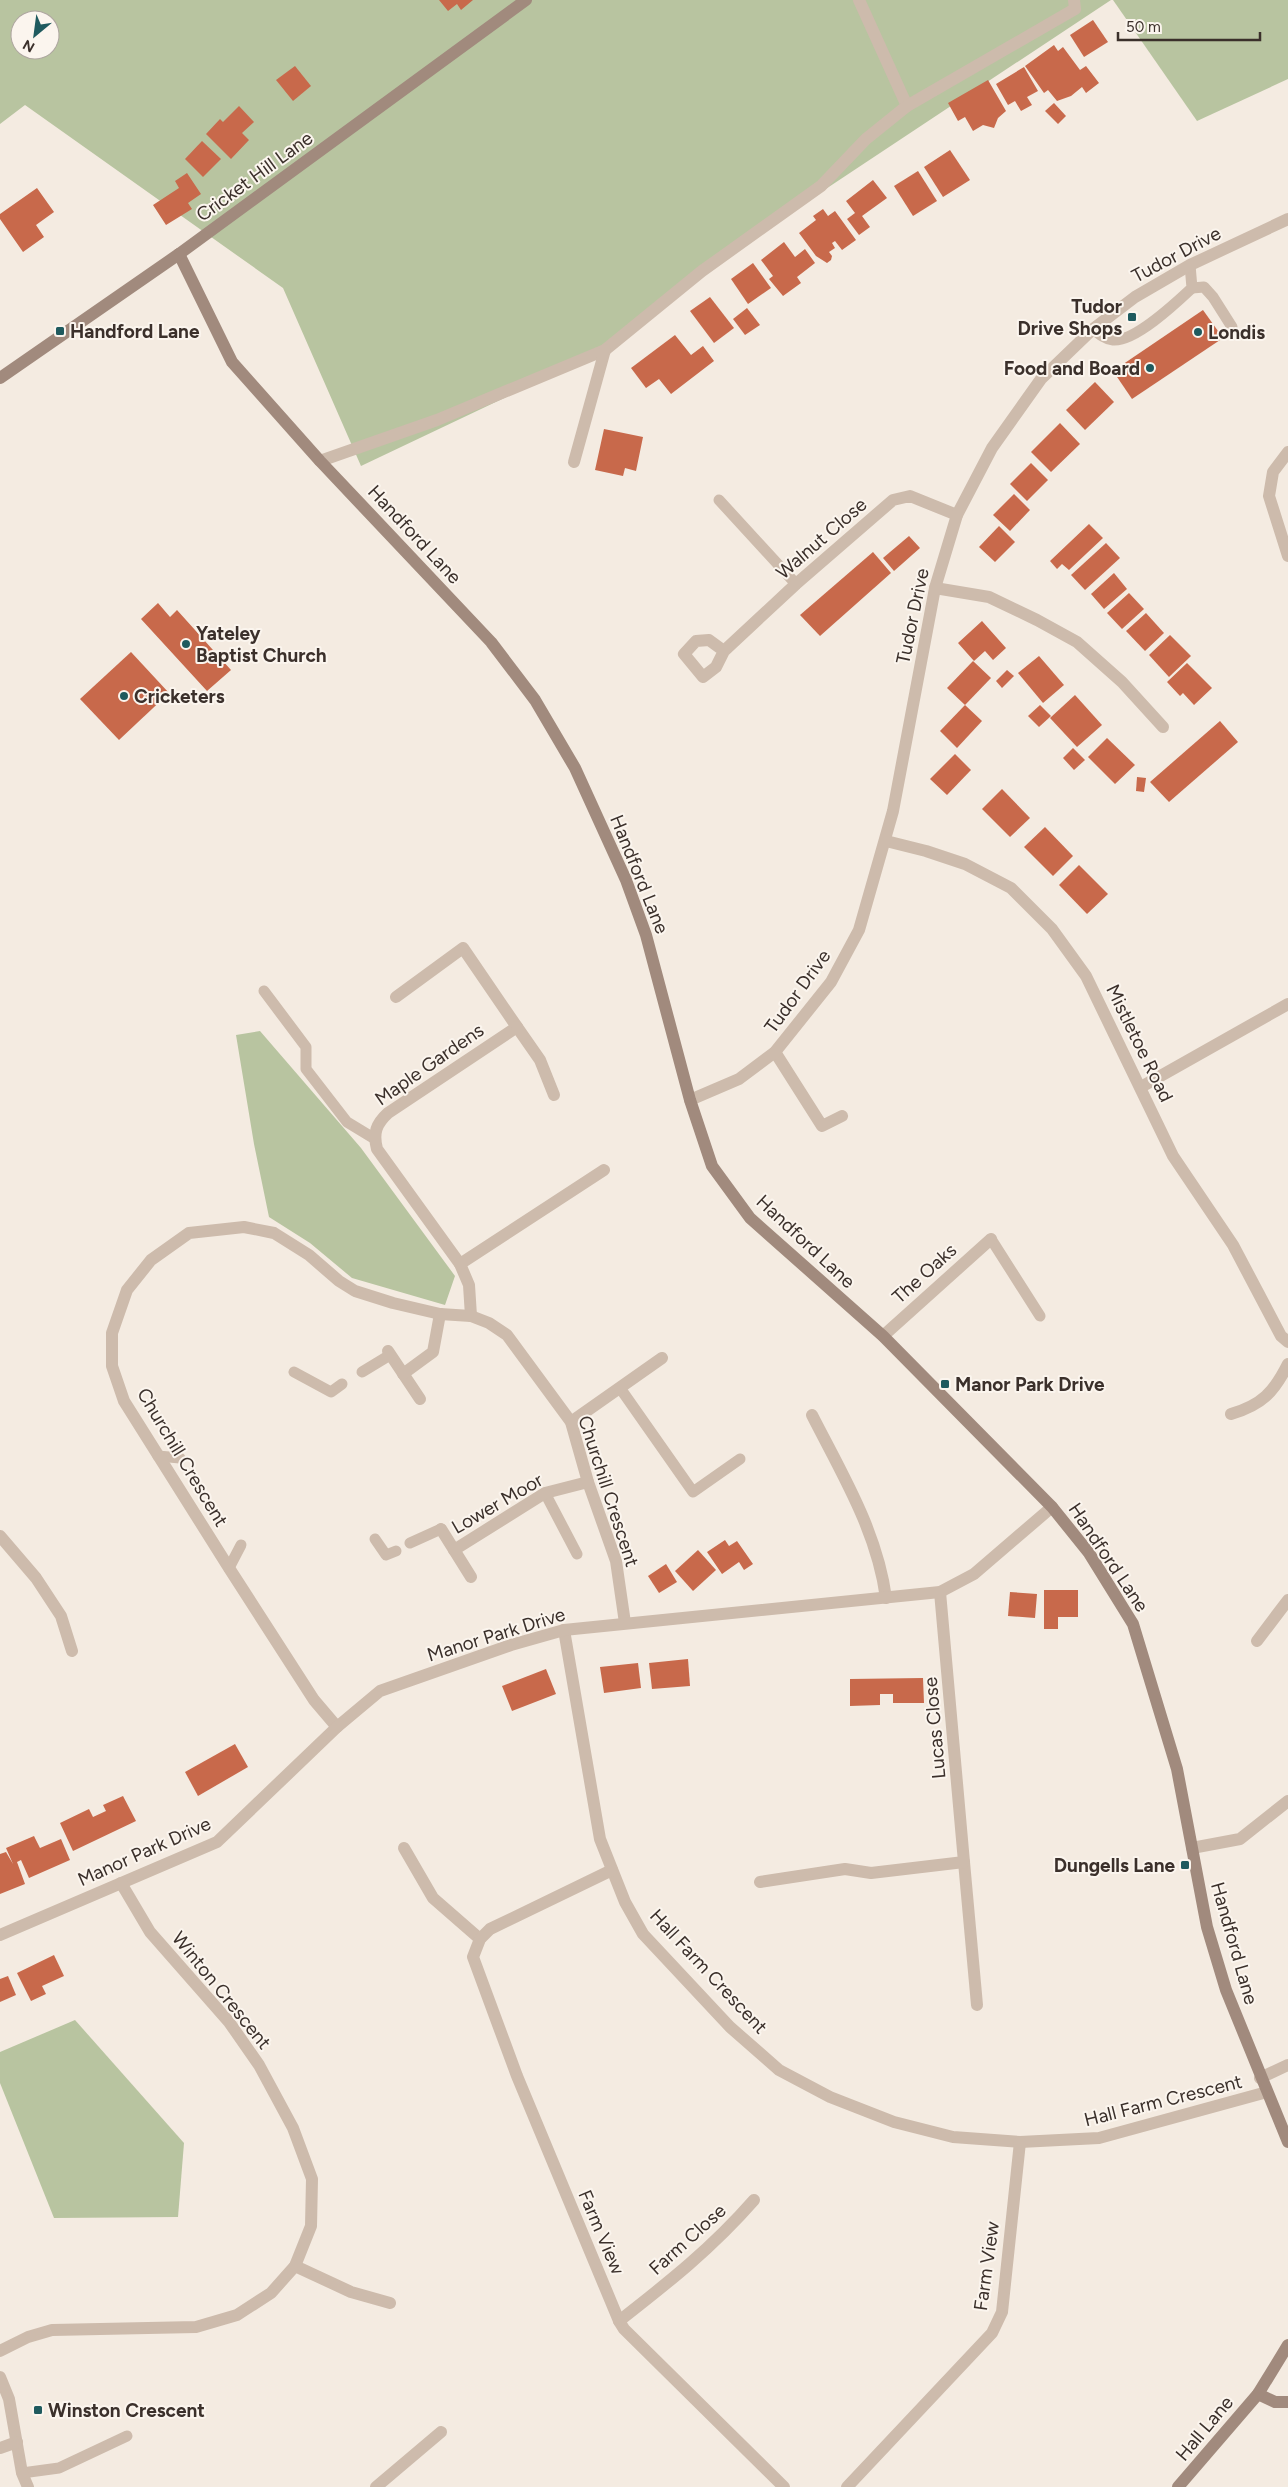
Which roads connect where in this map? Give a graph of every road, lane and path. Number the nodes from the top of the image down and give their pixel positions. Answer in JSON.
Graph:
{"nodes":[{"id":1,"x":526,"y":0,"type":"edge"},
{"id":2,"x":859,"y":0,"type":"edge"},
{"id":3,"x":1074,"y":0,"type":"edge"},
{"id":4,"x":908,"y":106,"type":"junction"},
{"id":5,"x":1288,"y":219,"type":"edge"},
{"id":6,"x":179,"y":254,"type":"junction"},
{"id":7,"x":1190,"y":265,"type":"junction"},
{"id":8,"x":1192,"y":288,"type":"junction"},
{"id":9,"x":1232,"y":327,"type":"dead end"},
{"id":10,"x":1093,"y":329,"type":"junction"},
{"id":11,"x":605,"y":350,"type":"junction"},
{"id":12,"x":0,"y":378,"type":"edge"},
{"id":13,"x":1288,"y":452,"type":"edge"},
{"id":14,"x":320,"y":461,"type":"junction"},
{"id":15,"x":574,"y":462,"type":"dead end"},
{"id":16,"x":719,"y":500,"type":"dead end"},
{"id":17,"x":957,"y":515,"type":"junction"},
{"id":18,"x":1288,"y":556,"type":"edge"},
{"id":19,"x":796,"y":584,"type":"junction"},
{"id":20,"x":935,"y":588,"type":"junction"},
{"id":21,"x":724,"y":651,"type":"dead end"},
{"id":22,"x":1163,"y":727,"type":"dead end"},
{"id":23,"x":886,"y":841,"type":"junction"},
{"id":24,"x":264,"y":991,"type":"dead end"},
{"id":25,"x":396,"y":997,"type":"dead end"},
{"id":26,"x":1288,"y":1004,"type":"edge"},
{"id":27,"x":517,"y":1026,"type":"junction"},
{"id":28,"x":775,"y":1052,"type":"junction"},
{"id":29,"x":1140,"y":1087,"type":"junction"},
{"id":30,"x":554,"y":1095,"type":"dead end"},
{"id":31,"x":690,"y":1100,"type":"junction"},
{"id":32,"x":842,"y":1116,"type":"dead end"},
{"id":33,"x":375,"y":1139,"type":"junction"},
{"id":34,"x":604,"y":1170,"type":"dead end"},
{"id":35,"x":991,"y":1239,"type":"joint"},
{"id":36,"x":460,"y":1264,"type":"junction"},
{"id":37,"x":440,"y":1314,"type":"junction"},
{"id":38,"x":471,"y":1316,"type":"junction"},
{"id":39,"x":1040,"y":1316,"type":"dead end"},
{"id":40,"x":883,"y":1336,"type":"junction"},
{"id":41,"x":1288,"y":1342,"type":"edge"},
{"id":42,"x":389,"y":1353,"type":"joint"},
{"id":43,"x":662,"y":1358,"type":"dead end"},
{"id":44,"x":1288,"y":1364,"type":"edge"},
{"id":45,"x":294,"y":1372,"type":"dead end"},
{"id":46,"x":362,"y":1372,"type":"dead end"},
{"id":47,"x":403,"y":1374,"type":"junction"},
{"id":48,"x":342,"y":1384,"type":"dead end"},
{"id":49,"x":620,"y":1388,"type":"junction"},
{"id":50,"x":420,"y":1399,"type":"dead end"},
{"id":51,"x":812,"y":1414,"type":"dead end"},
{"id":52,"x":1231,"y":1414,"type":"dead end"},
{"id":53,"x":571,"y":1422,"type":"junction"},
{"id":54,"x":158,"y":1456,"type":"junction"},
{"id":55,"x":180,"y":1458,"type":"dead end"},
{"id":56,"x":740,"y":1459,"type":"dead end"},
{"id":57,"x":588,"y":1482,"type":"junction"},
{"id":58,"x":545,"y":1493,"type":"junction"},
{"id":59,"x":1052,"y":1507,"type":"junction"},
{"id":60,"x":441,"y":1529,"type":"joint"},
{"id":61,"x":0,"y":1536,"type":"edge"},
{"id":62,"x":375,"y":1539,"type":"dead end"},
{"id":63,"x":410,"y":1542,"type":"dead end"},
{"id":64,"x":241,"y":1545,"type":"dead end"},
{"id":65,"x":454,"y":1550,"type":"junction"},
{"id":66,"x":396,"y":1551,"type":"dead end"},
{"id":67,"x":577,"y":1554,"type":"dead end"},
{"id":68,"x":228,"y":1568,"type":"junction"},
{"id":69,"x":471,"y":1577,"type":"dead end"},
{"id":70,"x":940,"y":1592,"type":"junction"},
{"id":71,"x":886,"y":1598,"type":"junction"},
{"id":72,"x":1288,"y":1600,"type":"edge"},
{"id":73,"x":625,"y":1623,"type":"junction"},
{"id":74,"x":564,"y":1630,"type":"junction"},
{"id":75,"x":1257,"y":1641,"type":"dead end"},
{"id":76,"x":72,"y":1651,"type":"dead end"},
{"id":77,"x":338,"y":1727,"type":"junction"},
{"id":78,"x":1288,"y":1801,"type":"edge"},
{"id":79,"x":404,"y":1848,"type":"dead end"},
{"id":80,"x":1192,"y":1848,"type":"junction"},
{"id":81,"x":964,"y":1862,"type":"junction"},
{"id":82,"x":612,"y":1870,"type":"junction"},
{"id":83,"x":760,"y":1882,"type":"dead end"},
{"id":84,"x":121,"y":1883,"type":"junction"},
{"id":85,"x":0,"y":1935,"type":"edge"},
{"id":86,"x":480,"y":1939,"type":"junction"},
{"id":87,"x":977,"y":2005,"type":"dead end"},
{"id":88,"x":1288,"y":2065,"type":"edge"},
{"id":89,"x":1260,"y":2078,"type":"junction"},
{"id":90,"x":1267,"y":2092,"type":"junction"},
{"id":91,"x":1020,"y":2142,"type":"junction"},
{"id":92,"x":1288,"y":2142,"type":"edge"},
{"id":93,"x":754,"y":2200,"type":"dead end"},
{"id":94,"x":295,"y":2266,"type":"junction"},
{"id":95,"x":390,"y":2303,"type":"dead end"},
{"id":96,"x":619,"y":2321,"type":"junction"},
{"id":97,"x":1288,"y":2345,"type":"edge"},
{"id":98,"x":0,"y":2351,"type":"edge"},
{"id":99,"x":0,"y":2377,"type":"edge"},
{"id":100,"x":1258,"y":2394,"type":"junction"},
{"id":101,"x":1288,"y":2402,"type":"edge"},
{"id":102,"x":441,"y":2432,"type":"dead end"},
{"id":103,"x":127,"y":2436,"type":"dead end"},
{"id":104,"x":17,"y":2442,"type":"junction"},
{"id":105,"x":0,"y":2448,"type":"edge"},
{"id":106,"x":22,"y":2473,"type":"junction"},
{"id":107,"x":28,"y":2487,"type":"edge"},
{"id":108,"x":376,"y":2487,"type":"edge"},
{"id":109,"x":784,"y":2487,"type":"edge"},
{"id":110,"x":847,"y":2487,"type":"edge"},
{"id":111,"x":1178,"y":2487,"type":"edge"}],
"edges":[{"from":1,"to":6,"type":"street","name":"Cricket Hill Lane"},
{"from":2,"to":4,"type":"street"},
{"from":3,"to":4,"type":"street"},
{"from":4,"to":11,"type":"street"},
{"from":5,"to":7,"type":"street","name":"Tudor Drive"},
{"from":6,"to":12,"type":"street","name":"Cricket Hill Lane"},
{"from":6,"to":14,"type":"street","name":"Handford Lane"},
{"from":7,"to":8,"type":"lane"},
{"from":7,"to":10,"type":"street","name":"Tudor Drive"},
{"from":8,"to":9,"type":"lane"},
{"from":8,"to":10,"type":"lane"},
{"from":10,"to":17,"type":"street","name":"Tudor Drive"},
{"from":11,"to":14,"type":"street"},
{"from":11,"to":15,"type":"street"},
{"from":13,"to":18,"type":"street"},
{"from":14,"to":31,"type":"street","name":"Handford Lane"},
{"from":16,"to":19,"type":"lane"},
{"from":17,"to":19,"type":"street","name":"Walnut Close"},
{"from":17,"to":20,"type":"street","name":"Tudor Drive"},
{"from":19,"to":21,"type":"street","name":"Walnut Close"},
{"from":20,"to":22,"type":"street"},
{"from":20,"to":23,"type":"street","name":"Tudor Drive"},
{"from":23,"to":28,"type":"street","name":"Tudor Drive"},
{"from":23,"to":29,"type":"street","name":"Mistletoe Road"},
{"from":24,"to":33,"type":"lane"},
{"from":25,"to":27,"type":"street"},
{"from":26,"to":29,"type":"street"},
{"from":27,"to":30,"type":"street"},
{"from":27,"to":33,"type":"street","name":"Maple Gardens"},
{"from":28,"to":31,"type":"street","name":"Tudor Drive"},
{"from":28,"to":32,"type":"street"},
{"from":29,"to":41,"type":"street","name":"Mistletoe Road"},
{"from":31,"to":40,"type":"street","name":"Handford Lane"},
{"from":33,"to":36,"type":"street"},
{"from":34,"to":36,"type":"street"},
{"from":35,"to":39,"type":"lane"},
{"from":35,"to":40,"type":"street","name":"The Oaks"},
{"from":36,"to":38,"type":"street"},
{"from":37,"to":38,"type":"street","name":"Churchill Crescent"},
{"from":37,"to":47,"type":"street"},
{"from":37,"to":54,"type":"street","name":"Churchill Crescent"},
{"from":38,"to":53,"type":"street","name":"Churchill Crescent"},
{"from":40,"to":59,"type":"street","name":"Handford Lane"},
{"from":42,"to":46,"type":"lane"},
{"from":42,"to":47,"type":"street"},
{"from":43,"to":49,"type":"street"},
{"from":44,"to":52,"type":"street"},
{"from":45,"to":48,"type":"lane"},
{"from":47,"to":50,"type":"street"},
{"from":49,"to":53,"type":"street"},
{"from":49,"to":56,"type":"lane"},
{"from":51,"to":71,"type":"street"},
{"from":53,"to":57,"type":"street","name":"Churchill Crescent"},
{"from":54,"to":55,"type":"lane"},
{"from":54,"to":68,"type":"street","name":"Churchill Crescent"},
{"from":57,"to":58,"type":"street","name":"Lower Moor"},
{"from":57,"to":73,"type":"street","name":"Churchill Crescent"},
{"from":58,"to":65,"type":"street","name":"Lower Moor"},
{"from":58,"to":67,"type":"lane"},
{"from":59,"to":70,"type":"street","name":"Manor Park Drive"},
{"from":59,"to":80,"type":"street","name":"Handford Lane"},
{"from":60,"to":63,"type":"lane"},
{"from":60,"to":65,"type":"street","name":"Lower Moor"},
{"from":61,"to":76,"type":"street"},
{"from":62,"to":66,"type":"lane"},
{"from":64,"to":68,"type":"lane"},
{"from":65,"to":69,"type":"street","name":"Lower Moor"},
{"from":68,"to":77,"type":"street","name":"Churchill Crescent"},
{"from":70,"to":71,"type":"street","name":"Manor Park Drive"},
{"from":70,"to":81,"type":"street","name":"Lucas Close"},
{"from":71,"to":73,"type":"street","name":"Manor Park Drive"},
{"from":72,"to":75,"type":"street"},
{"from":73,"to":74,"type":"street","name":"Manor Park Drive"},
{"from":74,"to":77,"type":"street","name":"Manor Park Drive"},
{"from":74,"to":82,"type":"street","name":"Hall Farm Crescent"},
{"from":77,"to":84,"type":"street","name":"Manor Park Drive"},
{"from":78,"to":80,"type":"street"},
{"from":79,"to":86,"type":"street"},
{"from":80,"to":89,"type":"street","name":"Handford Lane"},
{"from":81,"to":83,"type":"street"},
{"from":81,"to":87,"type":"street","name":"Lucas Close"},
{"from":82,"to":86,"type":"street"},
{"from":82,"to":91,"type":"street","name":"Hall Farm Crescent"},
{"from":84,"to":85,"type":"street","name":"Manor Park Drive"},
{"from":84,"to":94,"type":"street","name":"Winton Crescent"},
{"from":86,"to":96,"type":"street","name":"Farm View"},
{"from":88,"to":89,"type":"street"},
{"from":89,"to":90,"type":"street","name":"Handford Lane"},
{"from":90,"to":91,"type":"street","name":"Hall Farm Crescent"},
{"from":90,"to":92,"type":"street","name":"Handford Lane"},
{"from":91,"to":110,"type":"street","name":"Farm View"},
{"from":93,"to":96,"type":"street","name":"Farm Close"},
{"from":94,"to":95,"type":"street"},
{"from":94,"to":98,"type":"street","name":"Winton Crescent"},
{"from":96,"to":109,"type":"street","name":"Farm View"},
{"from":97,"to":100,"type":"street"},
{"from":99,"to":104,"type":"street"},
{"from":100,"to":101,"type":"street"},
{"from":100,"to":111,"type":"street","name":"Hall Lane"},
{"from":102,"to":108,"type":"street"},
{"from":103,"to":106,"type":"lane"},
{"from":104,"to":105,"type":"street"},
{"from":104,"to":106,"type":"street"},
{"from":106,"to":107,"type":"street"}]}
